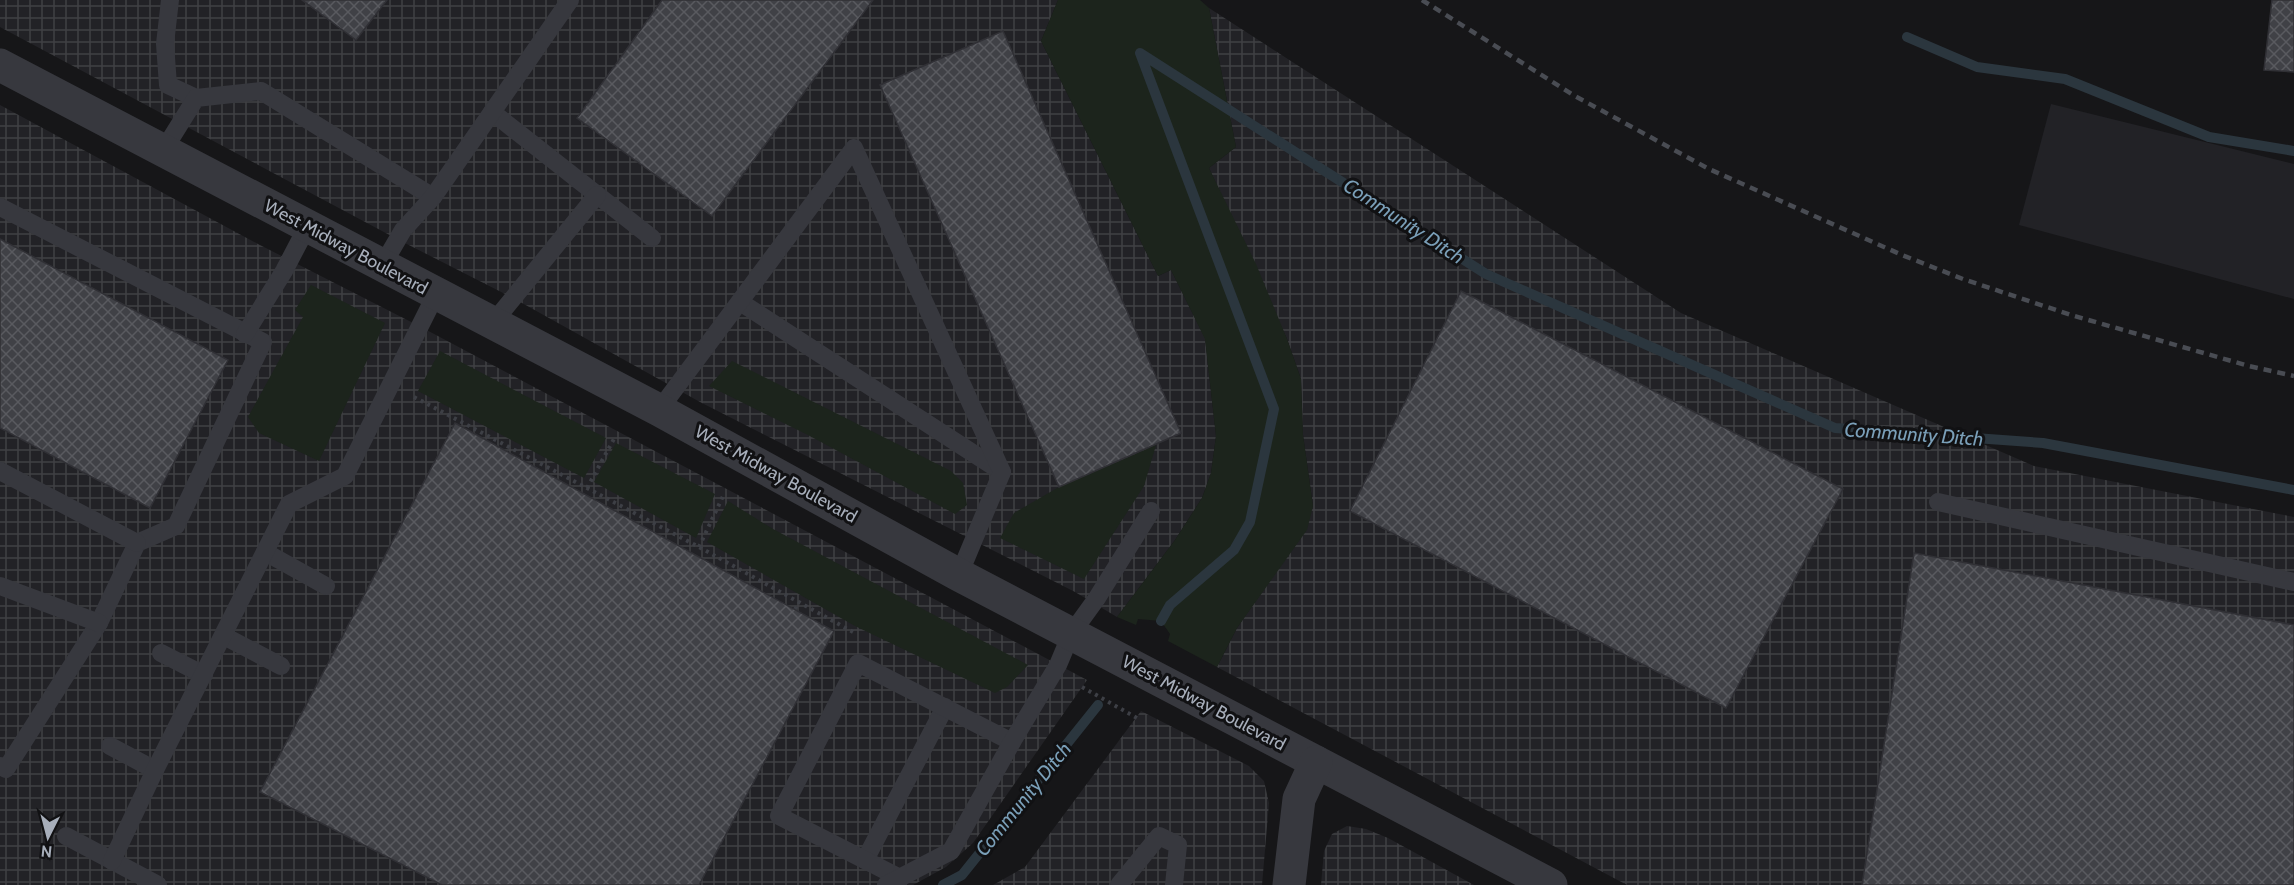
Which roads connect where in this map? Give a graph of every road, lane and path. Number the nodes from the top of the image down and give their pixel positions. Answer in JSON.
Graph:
{"nodes":[{"id":1,"x":170,"y":0,"type":"edge"},
{"id":2,"x":570,"y":0,"type":"edge"},
{"id":3,"x":0,"y":65,"type":"edge"},
{"id":4,"x":196,"y":98,"type":"junction"},
{"id":5,"x":492,"y":112,"type":"junction"},
{"id":6,"x":163,"y":151,"type":"junction"},
{"id":7,"x":597,"y":195,"type":"junction"},
{"id":8,"x":433,"y":197,"type":"junction"},
{"id":9,"x":0,"y":207,"type":"edge"},
{"id":10,"x":308,"y":227,"type":"junction"},
{"id":11,"x":652,"y":238,"type":"dead end"},
{"id":12,"x":382,"y":266,"type":"junction"},
{"id":13,"x":436,"y":294,"type":"junction"},
{"id":14,"x":740,"y":302,"type":"junction"},
{"id":15,"x":492,"y":324,"type":"junction"},
{"id":16,"x":245,"y":334,"type":"junction"},
{"id":17,"x":414,"y":397,"type":"dead end"},
{"id":18,"x":659,"y":410,"type":"junction"},
{"id":19,"x":615,"y":437,"type":"dead end"},
{"id":20,"x":0,"y":471,"type":"edge"},
{"id":21,"x":1002,"y":472,"type":"junction"},
{"id":22,"x":587,"y":488,"type":"junction"},
{"id":23,"x":724,"y":494,"type":"dead end"},
{"id":24,"x":1938,"y":502,"type":"dead end"},
{"id":25,"x":1151,"y":511,"type":"dead end"},
{"id":26,"x":137,"y":543,"type":"junction"},
{"id":27,"x":699,"y":547,"type":"junction"},
{"id":28,"x":266,"y":552,"type":"junction"},
{"id":29,"x":959,"y":576,"type":"junction"},
{"id":30,"x":2294,"y":582,"type":"edge"},
{"id":31,"x":0,"y":586,"type":"edge"},
{"id":32,"x":326,"y":586,"type":"dead end"},
{"id":33,"x":799,"y":603,"type":"junction"},
{"id":34,"x":795,"y":609,"type":"dead end"},
{"id":35,"x":99,"y":623,"type":"junction"},
{"id":36,"x":853,"y":632,"type":"dead end"},
{"id":37,"x":1071,"y":634,"type":"junction"},
{"id":38,"x":224,"y":636,"type":"junction"},
{"id":39,"x":161,"y":653,"type":"dead end"},
{"id":40,"x":281,"y":666,"type":"dead end"},
{"id":41,"x":204,"y":675,"type":"junction"},
{"id":42,"x":1083,"y":687,"type":"dead end"},
{"id":43,"x":945,"y":707,"type":"junction"},
{"id":44,"x":1137,"y":718,"type":"dead end"},
{"id":45,"x":1012,"y":742,"type":"junction"},
{"id":46,"x":110,"y":746,"type":"dead end"},
{"id":47,"x":1316,"y":762,"type":"junction"},
{"id":48,"x":0,"y":766,"type":"edge"},
{"id":49,"x":154,"y":770,"type":"junction"},
{"id":50,"x":66,"y":836,"type":"dead end"},
{"id":51,"x":865,"y":860,"type":"junction"},
{"id":52,"x":112,"y":861,"type":"junction"},
{"id":53,"x":893,"y":881,"type":"edge"},
{"id":54,"x":158,"y":885,"type":"edge"},
{"id":55,"x":1119,"y":885,"type":"edge"},
{"id":56,"x":1174,"y":885,"type":"edge"},
{"id":57,"x":1289,"y":885,"type":"edge"},
{"id":58,"x":1551,"y":885,"type":"edge"}],
"edges":[{"from":1,"to":4,"type":"lane"},
{"from":2,"to":5,"type":"lane"},
{"from":3,"to":6,"type":"street","name":"West Midway Boulevard"},
{"from":4,"to":6,"type":"lane"},
{"from":4,"to":8,"type":"lane"},
{"from":5,"to":7,"type":"lane"},
{"from":5,"to":8,"type":"lane"},
{"from":6,"to":10,"type":"street","name":"West Midway Boulevard"},
{"from":7,"to":11,"type":"lane"},
{"from":7,"to":15,"type":"lane"},
{"from":8,"to":12,"type":"lane"},
{"from":9,"to":16,"type":"lane"},
{"from":10,"to":12,"type":"street","name":"West Midway Boulevard"},
{"from":10,"to":16,"type":"lane"},
{"from":12,"to":13,"type":"street","name":"West Midway Boulevard"},
{"from":13,"to":15,"type":"street","name":"West Midway Boulevard"},
{"from":13,"to":28,"type":"lane"},
{"from":14,"to":18,"type":"lane"},
{"from":14,"to":21,"type":"lane"},
{"from":14,"to":21,"type":"lane"},
{"from":15,"to":18,"type":"street","name":"West Midway Boulevard"},
{"from":16,"to":26,"type":"lane"},
{"from":17,"to":22,"type":"path"},
{"from":18,"to":29,"type":"street","name":"West Midway Boulevard"},
{"from":19,"to":22,"type":"path"},
{"from":20,"to":26,"type":"lane"},
{"from":21,"to":29,"type":"lane"},
{"from":22,"to":27,"type":"path"},
{"from":23,"to":27,"type":"path"},
{"from":24,"to":30,"type":"lane"},
{"from":25,"to":37,"type":"lane"},
{"from":26,"to":35,"type":"lane"},
{"from":27,"to":33,"type":"path"},
{"from":28,"to":32,"type":"lane"},
{"from":28,"to":38,"type":"lane"},
{"from":29,"to":37,"type":"street","name":"West Midway Boulevard"},
{"from":31,"to":35,"type":"lane"},
{"from":33,"to":34,"type":"path"},
{"from":33,"to":36,"type":"path"},
{"from":35,"to":48,"type":"lane"},
{"from":37,"to":45,"type":"lane"},
{"from":37,"to":47,"type":"street","name":"West Midway Boulevard"},
{"from":38,"to":40,"type":"lane"},
{"from":38,"to":41,"type":"lane"},
{"from":39,"to":41,"type":"lane"},
{"from":41,"to":49,"type":"lane"},
{"from":42,"to":44,"type":"path"},
{"from":43,"to":45,"type":"lane"},
{"from":43,"to":51,"type":"lane"},
{"from":43,"to":51,"type":"lane"},
{"from":45,"to":53,"type":"lane"},
{"from":46,"to":49,"type":"lane"},
{"from":47,"to":57,"type":"street"},
{"from":47,"to":58,"type":"street","name":"West Midway Boulevard"},
{"from":49,"to":52,"type":"lane"},
{"from":50,"to":52,"type":"lane"},
{"from":51,"to":53,"type":"lane"},
{"from":52,"to":54,"type":"lane"},
{"from":55,"to":56,"type":"lane"}]}
